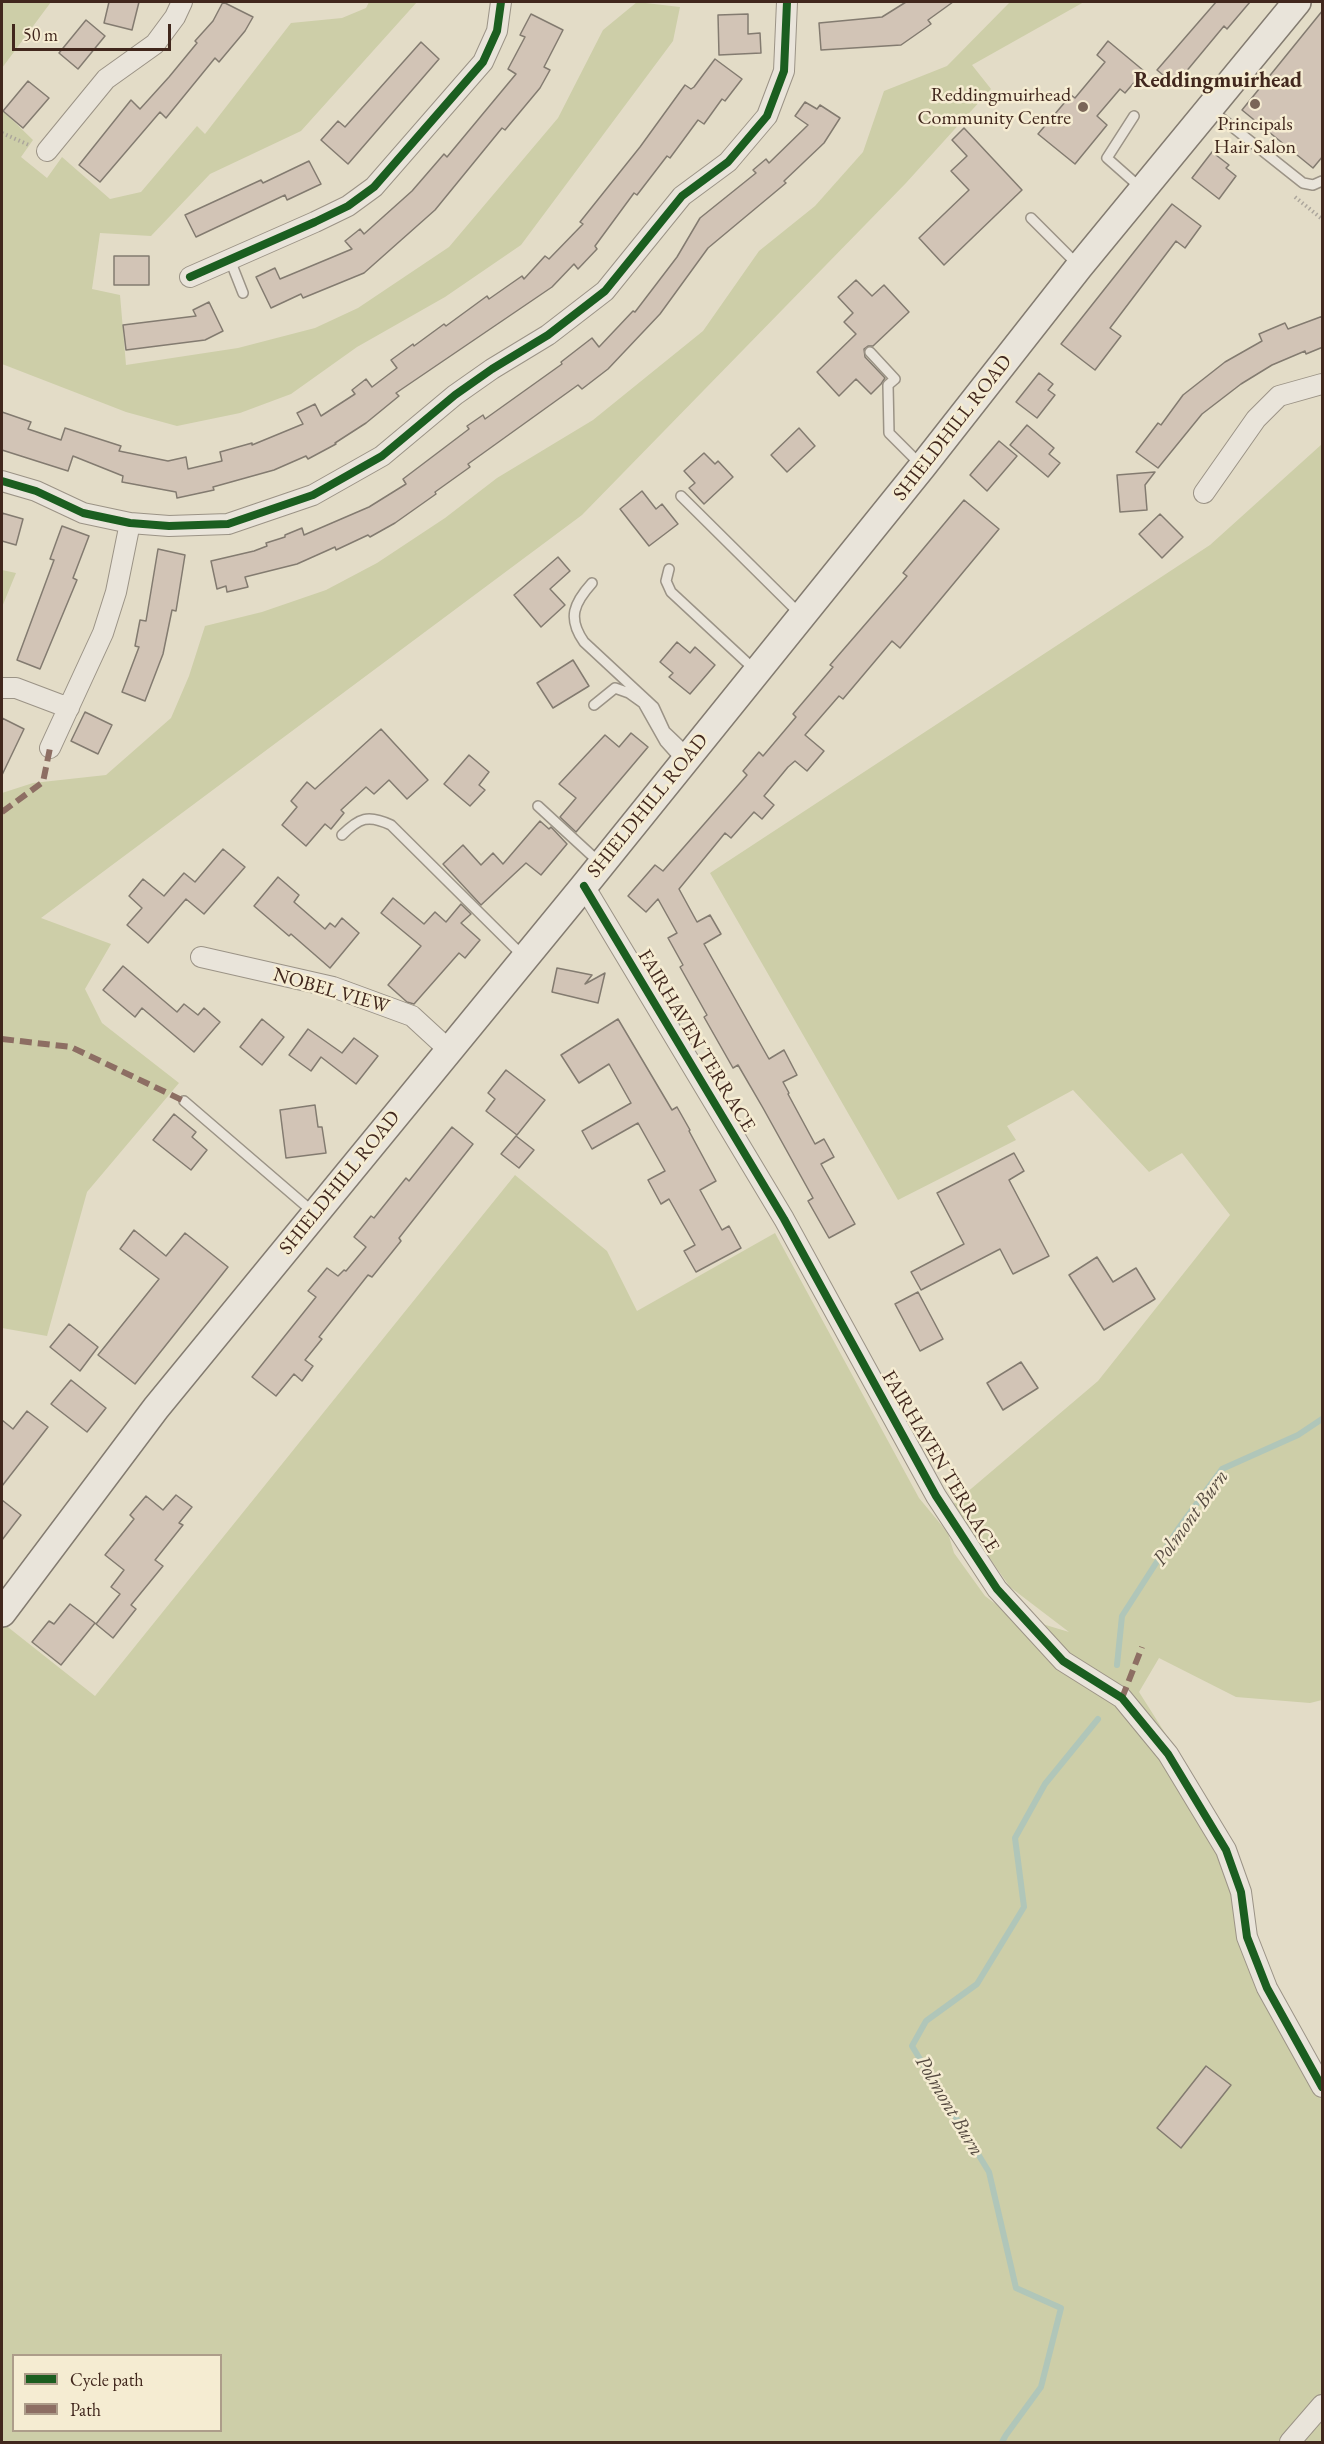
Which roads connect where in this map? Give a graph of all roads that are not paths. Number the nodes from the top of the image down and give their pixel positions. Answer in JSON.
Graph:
{"nodes":[{"id":1,"x":182,"y":2,"type":"edge"},
{"id":2,"x":501,"y":2,"type":"edge"},
{"id":3,"x":787,"y":2,"type":"edge"},
{"id":4,"x":1297,"y":2,"type":"edge"},
{"id":5,"x":1209,"y":109,"type":"junction"},
{"id":6,"x":1134,"y":116,"type":"dead end"},
{"id":7,"x":47,"y":151,"type":"road end"},
{"id":8,"x":1323,"y":181,"type":"edge"},
{"id":9,"x":1142,"y":190,"type":"junction"},
{"id":10,"x":1031,"y":218,"type":"dead end"},
{"id":11,"x":230,"y":260,"type":"junction"},
{"id":12,"x":1079,"y":267,"type":"junction"},
{"id":13,"x":190,"y":277,"type":"dead end"},
{"id":14,"x":243,"y":293,"type":"dead end"},
{"id":15,"x":870,"y":352,"type":"dead end"},
{"id":16,"x":1323,"y":384,"type":"edge"},
{"id":17,"x":922,"y":467,"type":"junction"},
{"id":18,"x":2,"y":481,"type":"edge"},
{"id":19,"x":1204,"y":493,"type":"dead end"},
{"id":20,"x":681,"y":496,"type":"dead end"},
{"id":21,"x":130,"y":523,"type":"junction"},
{"id":22,"x":669,"y":569,"type":"dead end"},
{"id":23,"x":592,"y":583,"type":"dead end"},
{"id":24,"x":802,"y":616,"type":"junction"},
{"id":25,"x":757,"y":672,"type":"junction"},
{"id":26,"x":2,"y":688,"type":"edge"},
{"id":27,"x":594,"y":705,"type":"dead end"},
{"id":28,"x":69,"y":708,"type":"junction"},
{"id":29,"x":50,"y":748,"type":"dead end"},
{"id":30,"x":686,"y":759,"type":"junction"},
{"id":31,"x":538,"y":806,"type":"dead end"},
{"id":32,"x":342,"y":835,"type":"dead end"},
{"id":33,"x":601,"y":864,"type":"junction"},
{"id":34,"x":584,"y":886,"type":"junction"},
{"id":35,"x":201,"y":957,"type":"dead end"},
{"id":36,"x":524,"y":958,"type":"junction"},
{"id":37,"x":449,"y":1050,"type":"junction"},
{"id":38,"x":184,"y":1101,"type":"dead end"},
{"id":39,"x":315,"y":1214,"type":"junction"},
{"id":40,"x":2,"y":1613,"type":"edge"},
{"id":41,"x":1323,"y":2087,"type":"edge"},
{"id":42,"x":1323,"y":2405,"type":"edge"},
{"id":43,"x":1290,"y":2442,"type":"edge"}],
"edges":[{"from":1,"to":7,"type":"street"},
{"from":2,"to":11,"type":"street"},
{"from":3,"to":21,"type":"street"},
{"from":4,"to":5,"type":"main road","name":"SHIELDHILL ROAD"},
{"from":5,"to":8,"type":"lane"},
{"from":5,"to":9,"type":"main road","name":"SHIELDHILL ROAD"},
{"from":6,"to":9,"type":"lane"},
{"from":9,"to":12,"type":"main road","name":"SHIELDHILL ROAD"},
{"from":10,"to":12,"type":"lane"},
{"from":11,"to":13,"type":"street"},
{"from":11,"to":14,"type":"lane"},
{"from":12,"to":17,"type":"main road","name":"SHIELDHILL ROAD"},
{"from":15,"to":17,"type":"lane"},
{"from":16,"to":19,"type":"street"},
{"from":17,"to":24,"type":"main road","name":"SHIELDHILL ROAD"},
{"from":18,"to":21,"type":"street"},
{"from":20,"to":24,"type":"lane"},
{"from":21,"to":28,"type":"street"},
{"from":22,"to":25,"type":"lane"},
{"from":23,"to":30,"type":"lane"},
{"from":24,"to":25,"type":"main road","name":"SHIELDHILL ROAD"},
{"from":25,"to":30,"type":"main road","name":"SHIELDHILL ROAD"},
{"from":26,"to":28,"type":"street"},
{"from":27,"to":30,"type":"lane"},
{"from":28,"to":29,"type":"street"},
{"from":30,"to":33,"type":"main road","name":"SHIELDHILL ROAD"},
{"from":31,"to":33,"type":"lane"},
{"from":32,"to":36,"type":"lane"},
{"from":33,"to":34,"type":"main road","name":"SHIELDHILL ROAD"},
{"from":34,"to":36,"type":"main road","name":"SHIELDHILL ROAD"},
{"from":34,"to":41,"type":"street","name":"FAIRHAVEN TERRACE"},
{"from":35,"to":37,"type":"street","name":"NOBEL VIEW"},
{"from":36,"to":37,"type":"main road","name":"SHIELDHILL ROAD"},
{"from":37,"to":39,"type":"main road","name":"SHIELDHILL ROAD"},
{"from":38,"to":39,"type":"lane"},
{"from":39,"to":40,"type":"main road","name":"SHIELDHILL ROAD"},
{"from":42,"to":43,"type":"street"}]}
